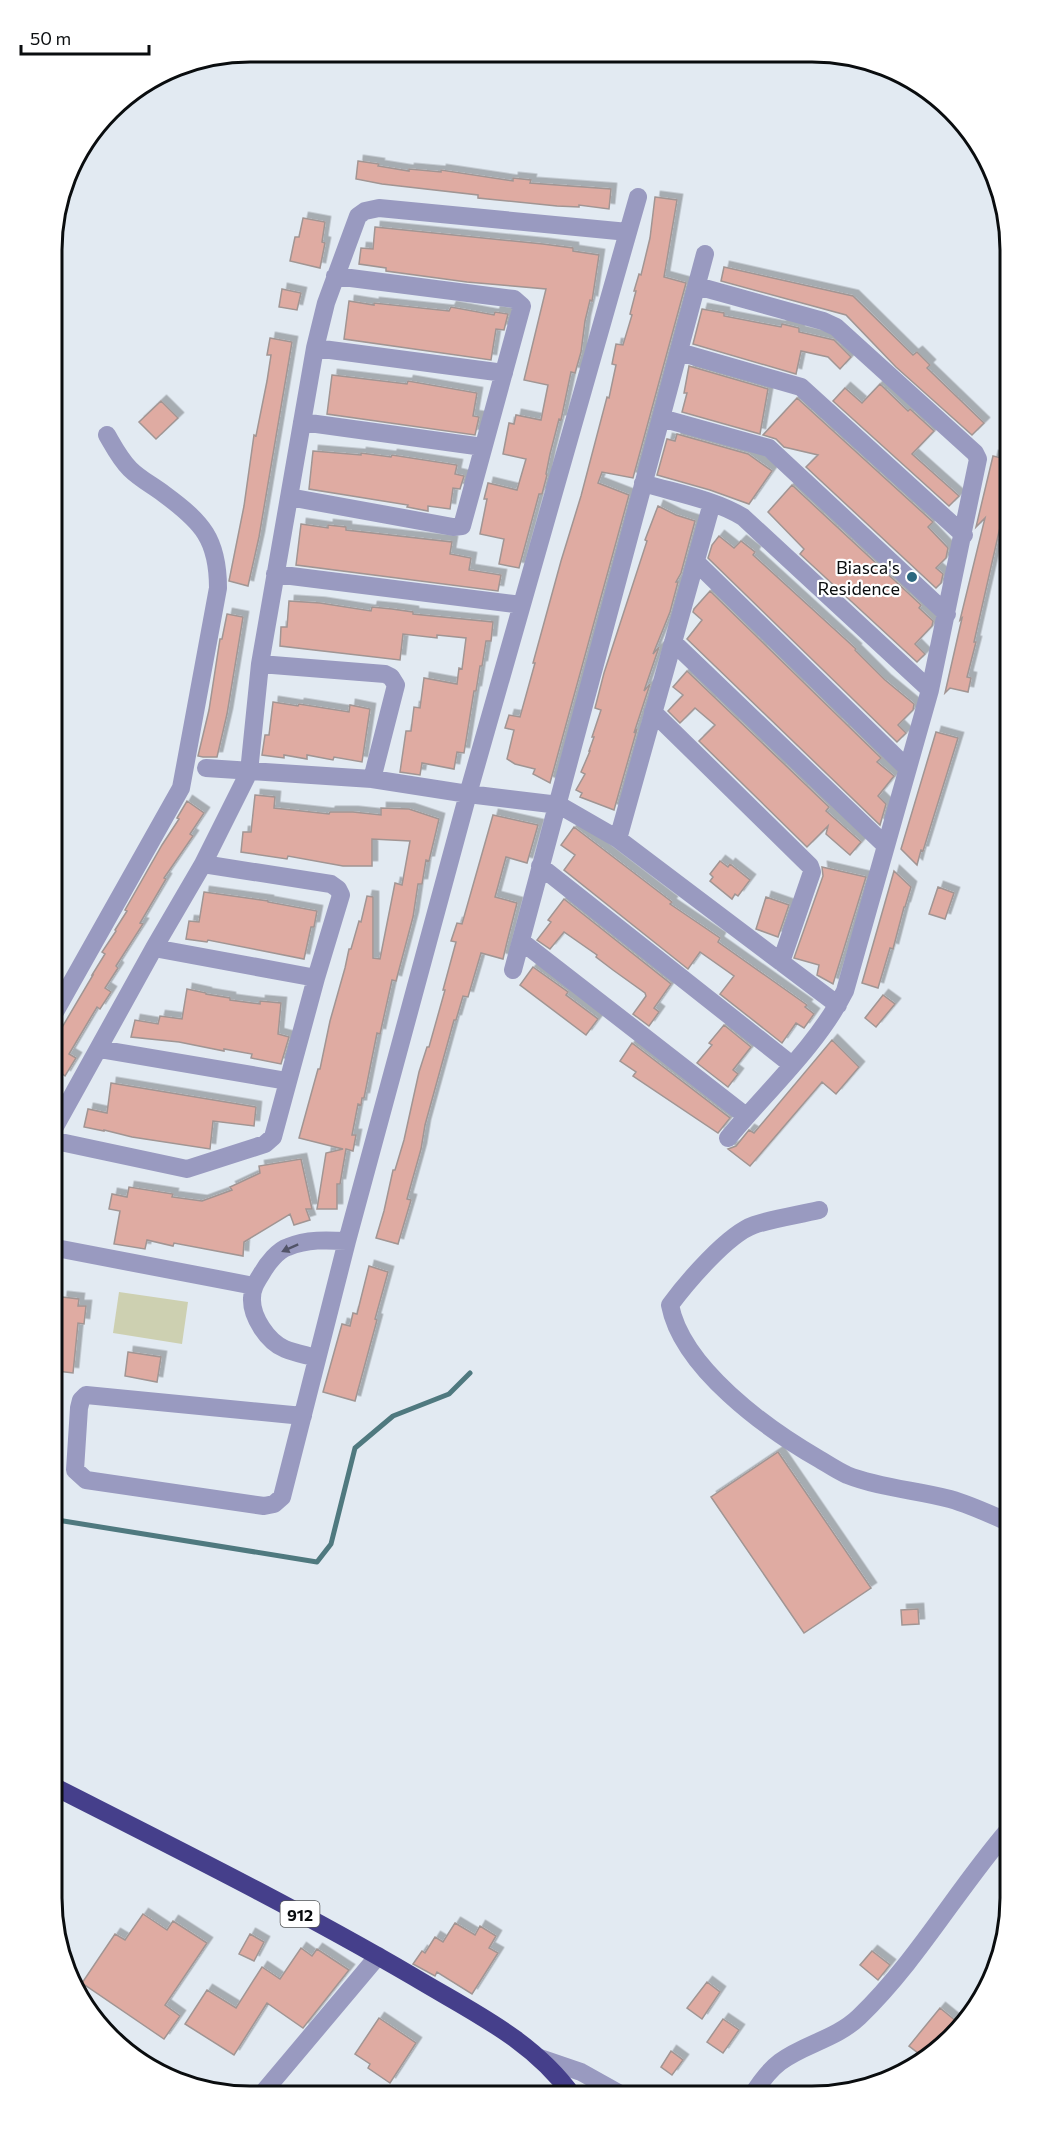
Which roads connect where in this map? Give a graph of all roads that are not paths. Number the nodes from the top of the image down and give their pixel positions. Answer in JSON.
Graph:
{"nodes":[{"id":1,"x":638,"y":196,"type":"dead end"},
{"id":2,"x":628,"y":232,"type":"junction"},
{"id":3,"x":705,"y":254,"type":"dead end"},
{"id":4,"x":335,"y":276,"type":"junction"},
{"id":5,"x":697,"y":286,"type":"junction"},
{"id":6,"x":315,"y":348,"type":"junction"},
{"id":7,"x":679,"y":352,"type":"junction"},
{"id":8,"x":504,"y":373,"type":"junction"},
{"id":9,"x":661,"y":418,"type":"junction"},
{"id":10,"x":302,"y":422,"type":"junction"},
{"id":11,"x":107,"y":435,"type":"dead end"},
{"id":12,"x":483,"y":447,"type":"junction"},
{"id":13,"x":643,"y":483,"type":"junction"},
{"id":14,"x":289,"y":497,"type":"junction"},
{"id":15,"x":712,"y":503,"type":"junction"},
{"id":16,"x":963,"y":535,"type":"junction"},
{"id":17,"x":696,"y":562,"type":"junction"},
{"id":18,"x":276,"y":574,"type":"junction"},
{"id":19,"x":522,"y":605,"type":"junction"},
{"id":20,"x":946,"y":614,"type":"junction"},
{"id":21,"x":673,"y":642,"type":"junction"},
{"id":22,"x":260,"y":664,"type":"junction"},
{"id":23,"x":930,"y":690,"type":"junction"},
{"id":24,"x":653,"y":712,"type":"junction"},
{"id":25,"x":206,"y":768,"type":"dead end"},
{"id":26,"x":907,"y":768,"type":"junction"},
{"id":27,"x":249,"y":772,"type":"junction"},
{"id":28,"x":372,"y":779,"type":"junction"},
{"id":29,"x":468,"y":794,"type":"junction"},
{"id":30,"x":559,"y":805,"type":"junction"},
{"id":31,"x":618,"y":839,"type":"junction"},
{"id":32,"x":885,"y":846,"type":"junction"},
{"id":33,"x":203,"y":864,"type":"junction"},
{"id":34,"x":540,"y":866,"type":"junction"},
{"id":35,"x":521,"y":940,"type":"junction"},
{"id":36,"x":154,"y":948,"type":"junction"},
{"id":37,"x":781,"y":962,"type":"junction"},
{"id":38,"x":513,"y":970,"type":"dead end"},
{"id":39,"x":316,"y":978,"type":"junction"},
{"id":40,"x":62,"y":1000,"type":"edge"},
{"id":41,"x":838,"y":1005,"type":"junction"},
{"id":42,"x":99,"y":1048,"type":"junction"},
{"id":43,"x":792,"y":1065,"type":"junction"},
{"id":44,"x":287,"y":1081,"type":"junction"},
{"id":45,"x":61,"y":1115,"type":"edge"},
{"id":46,"x":746,"y":1116,"type":"junction"},
{"id":47,"x":728,"y":1137,"type":"dead end"},
{"id":48,"x":61,"y":1142,"type":"edge"},
{"id":49,"x":819,"y":1210,"type":"dead end"},
{"id":50,"x":347,"y":1241,"type":"junction"},
{"id":51,"x":61,"y":1250,"type":"edge"},
{"id":52,"x":254,"y":1286,"type":"junction"},
{"id":53,"x":316,"y":1358,"type":"junction"},
{"id":54,"x":303,"y":1416,"type":"junction"},
{"id":55,"x":999,"y":1518,"type":"edge"},
{"id":56,"x":61,"y":1790,"type":"edge"},
{"id":57,"x":999,"y":1841,"type":"edge"},
{"id":58,"x":378,"y":1956,"type":"junction"},
{"id":59,"x":540,"y":2058,"type":"junction"},
{"id":60,"x":269,"y":2086,"type":"edge"},
{"id":61,"x":564,"y":2086,"type":"edge"},
{"id":62,"x":606,"y":2086,"type":"edge"},
{"id":63,"x":759,"y":2086,"type":"edge"}],
"edges":[{"from":1,"to":2,"type":"street"},
{"from":2,"to":4,"type":"street"},
{"from":2,"to":19,"type":"street"},
{"from":3,"to":5,"type":"street"},
{"from":4,"to":6,"type":"street"},
{"from":4,"to":8,"type":"street"},
{"from":5,"to":7,"type":"street"},
{"from":5,"to":16,"type":"street"},
{"from":6,"to":8,"type":"street"},
{"from":6,"to":10,"type":"street"},
{"from":7,"to":9,"type":"street"},
{"from":7,"to":16,"type":"street"},
{"from":8,"to":12,"type":"street"},
{"from":9,"to":13,"type":"street"},
{"from":9,"to":20,"type":"street"},
{"from":10,"to":12,"type":"street"},
{"from":10,"to":14,"type":"street"},
{"from":11,"to":40,"type":"street"},
{"from":12,"to":14,"type":"street"},
{"from":13,"to":15,"type":"street"},
{"from":13,"to":30,"type":"street"},
{"from":14,"to":18,"type":"street"},
{"from":15,"to":17,"type":"street"},
{"from":15,"to":23,"type":"street"},
{"from":16,"to":20,"type":"street"},
{"from":17,"to":21,"type":"street"},
{"from":17,"to":26,"type":"street"},
{"from":18,"to":19,"type":"street"},
{"from":18,"to":22,"type":"street"},
{"from":19,"to":29,"type":"street"},
{"from":20,"to":23,"type":"street"},
{"from":21,"to":24,"type":"street"},
{"from":21,"to":32,"type":"street"},
{"from":22,"to":27,"type":"street"},
{"from":22,"to":28,"type":"street"},
{"from":23,"to":26,"type":"street"},
{"from":24,"to":31,"type":"street"},
{"from":24,"to":37,"type":"street"},
{"from":25,"to":27,"type":"street"},
{"from":26,"to":32,"type":"street"},
{"from":27,"to":28,"type":"street"},
{"from":27,"to":33,"type":"street"},
{"from":28,"to":29,"type":"street"},
{"from":29,"to":30,"type":"street"},
{"from":29,"to":50,"type":"street"},
{"from":30,"to":31,"type":"street"},
{"from":30,"to":34,"type":"street"},
{"from":31,"to":37,"type":"street"},
{"from":32,"to":41,"type":"street"},
{"from":33,"to":36,"type":"street"},
{"from":33,"to":39,"type":"street"},
{"from":34,"to":35,"type":"street"},
{"from":34,"to":43,"type":"street"},
{"from":35,"to":38,"type":"street"},
{"from":35,"to":46,"type":"street"},
{"from":36,"to":39,"type":"street"},
{"from":36,"to":42,"type":"street"},
{"from":37,"to":41,"type":"street"},
{"from":39,"to":44,"type":"street"},
{"from":41,"to":43,"type":"street"},
{"from":42,"to":44,"type":"street"},
{"from":42,"to":45,"type":"street"},
{"from":43,"to":46,"type":"street"},
{"from":44,"to":48,"type":"street"},
{"from":46,"to":47,"type":"street"},
{"from":49,"to":55,"type":"street"},
{"from":50,"to":52,"type":"street","one_way":true},
{"from":50,"to":53,"type":"street"},
{"from":51,"to":52,"type":"street"},
{"from":52,"to":53,"type":"street"},
{"from":53,"to":54,"type":"street"},
{"from":54,"to":54,"type":"street"},
{"from":56,"to":58,"type":"highway","number":"912"},
{"from":57,"to":63,"type":"street"},
{"from":58,"to":59,"type":"highway","number":"912"},
{"from":58,"to":60,"type":"street"},
{"from":59,"to":61,"type":"highway","number":"912"},
{"from":59,"to":62,"type":"street"}]}
